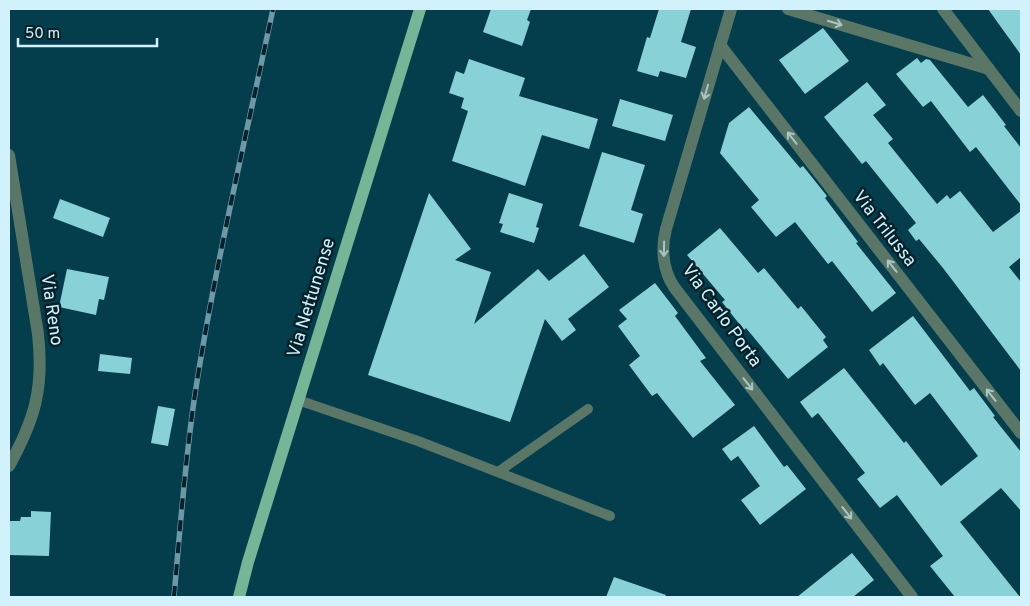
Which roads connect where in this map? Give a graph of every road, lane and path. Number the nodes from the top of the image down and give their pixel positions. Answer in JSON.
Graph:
{"nodes":[{"id":1,"x":420,"y":9,"type":"edge"},
{"id":2,"x":731,"y":9,"type":"edge"},
{"id":3,"x":788,"y":9,"type":"edge"},
{"id":4,"x":943,"y":9,"type":"edge"},
{"id":5,"x":720,"y":46,"type":"junction"},
{"id":6,"x":989,"y":69,"type":"junction"},
{"id":7,"x":1021,"y":111,"type":"edge"},
{"id":8,"x":9,"y":155,"type":"edge"},
{"id":9,"x":298,"y":400,"type":"junction"},
{"id":10,"x":588,"y":410,"type":"dead end"},
{"id":11,"x":1021,"y":433,"type":"edge"},
{"id":12,"x":9,"y":466,"type":"edge"},
{"id":13,"x":498,"y":472,"type":"junction"},
{"id":14,"x":610,"y":516,"type":"dead end"},
{"id":15,"x":239,"y":597,"type":"edge"},
{"id":16,"x":912,"y":597,"type":"edge"}],
"edges":[{"from":1,"to":9,"type":"main road","name":"Via Nettunense"},
{"from":2,"to":5,"type":"street","name":"Via Carlo Porta"},
{"from":3,"to":6,"type":"street","one_way":true},
{"from":4,"to":6,"type":"street"},
{"from":11,"to":5,"type":"street","name":"Via Trilussa","one_way":true},
{"from":5,"to":16,"type":"street","name":"Via Carlo Porta","one_way":true},
{"from":6,"to":7,"type":"street"},
{"from":8,"to":12,"type":"street","name":"Via Reno"},
{"from":9,"to":13,"type":"lane"},
{"from":9,"to":15,"type":"main road","name":"Via Nettunense"},
{"from":10,"to":13,"type":"lane"},
{"from":13,"to":14,"type":"lane"}]}
